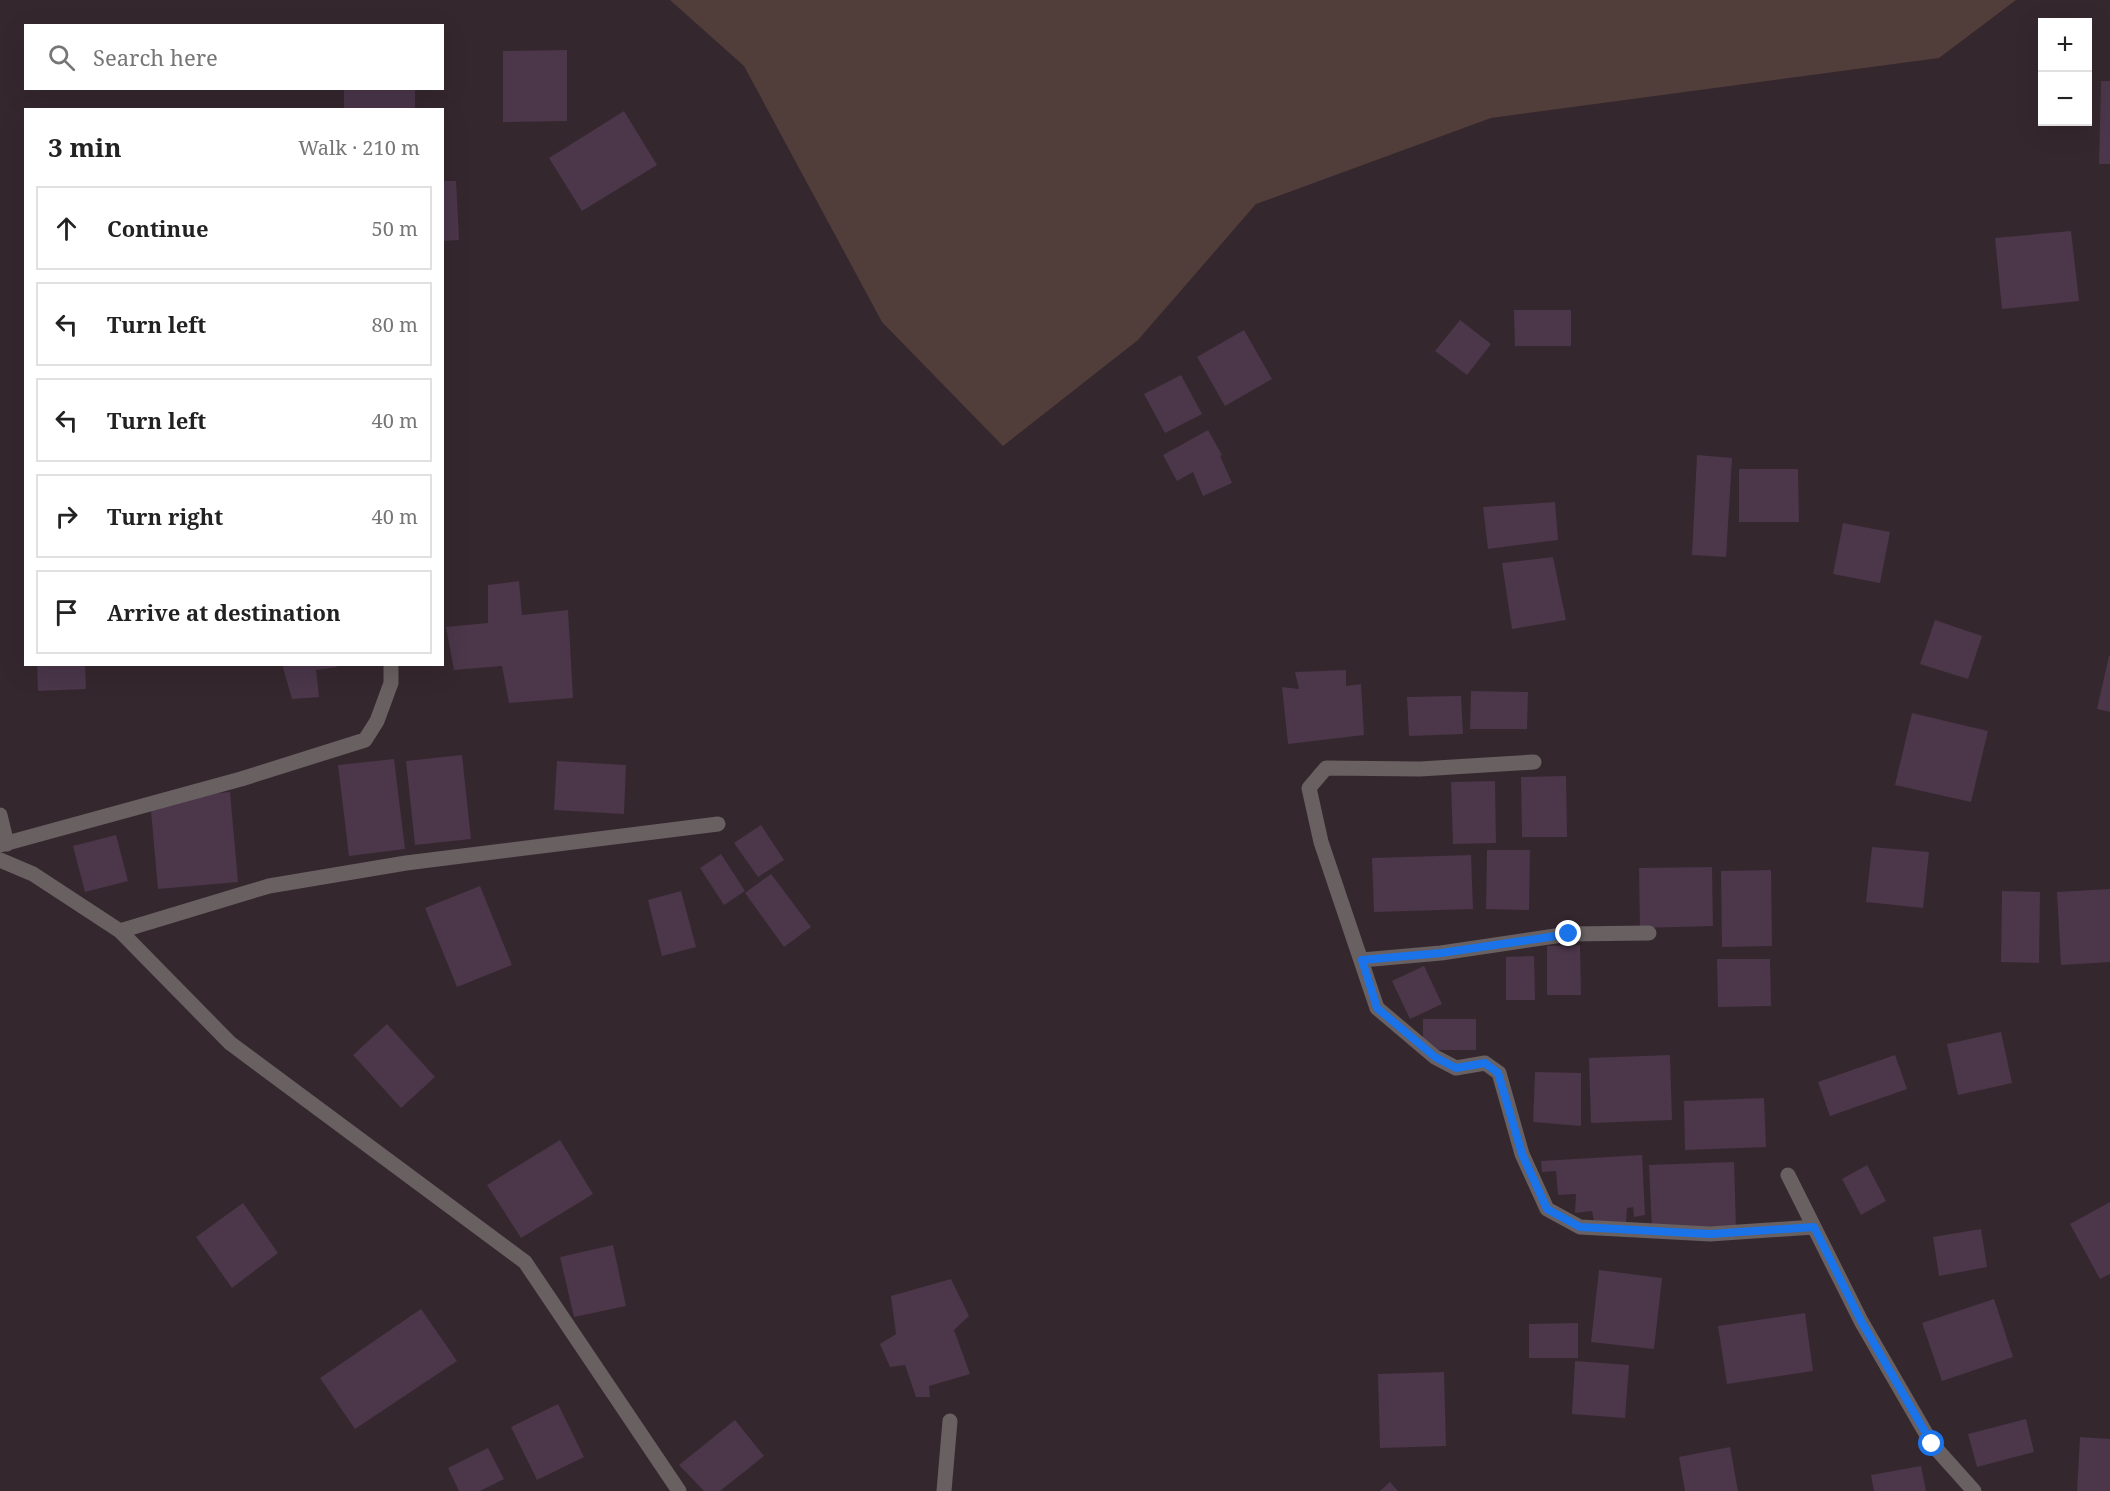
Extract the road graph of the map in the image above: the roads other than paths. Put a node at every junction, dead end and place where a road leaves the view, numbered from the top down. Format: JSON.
{"nodes":[{"id":1,"x":391,"y":666,"type":"edge"},
{"id":2,"x":1534,"y":762,"type":"dead end"},
{"id":3,"x":0,"y":815,"type":"edge"},
{"id":4,"x":718,"y":824,"type":"dead end"},
{"id":5,"x":3,"y":845,"type":"edge"},
{"id":6,"x":0,"y":860,"type":"edge"},
{"id":7,"x":120,"y":931,"type":"junction"},
{"id":8,"x":1649,"y":933,"type":"dead end"},
{"id":9,"x":1362,"y":960,"type":"junction"},
{"id":10,"x":1788,"y":1175,"type":"dead end"},
{"id":11,"x":1814,"y":1227,"type":"junction"},
{"id":12,"x":950,"y":1421,"type":"dead end"},
{"id":13,"x":679,"y":1491,"type":"edge"},
{"id":14,"x":944,"y":1491,"type":"edge"},
{"id":15,"x":1974,"y":1491,"type":"edge"}],
"edges":[{"from":1,"to":5,"type":"street"},
{"from":2,"to":9,"type":"street"},
{"from":3,"to":5,"type":"street"},
{"from":4,"to":7,"type":"street"},
{"from":6,"to":7,"type":"street"},
{"from":7,"to":13,"type":"street"},
{"from":8,"to":9,"type":"street"},
{"from":9,"to":11,"type":"street"},
{"from":10,"to":11,"type":"street"},
{"from":11,"to":15,"type":"street"},
{"from":12,"to":14,"type":"street"}]}
